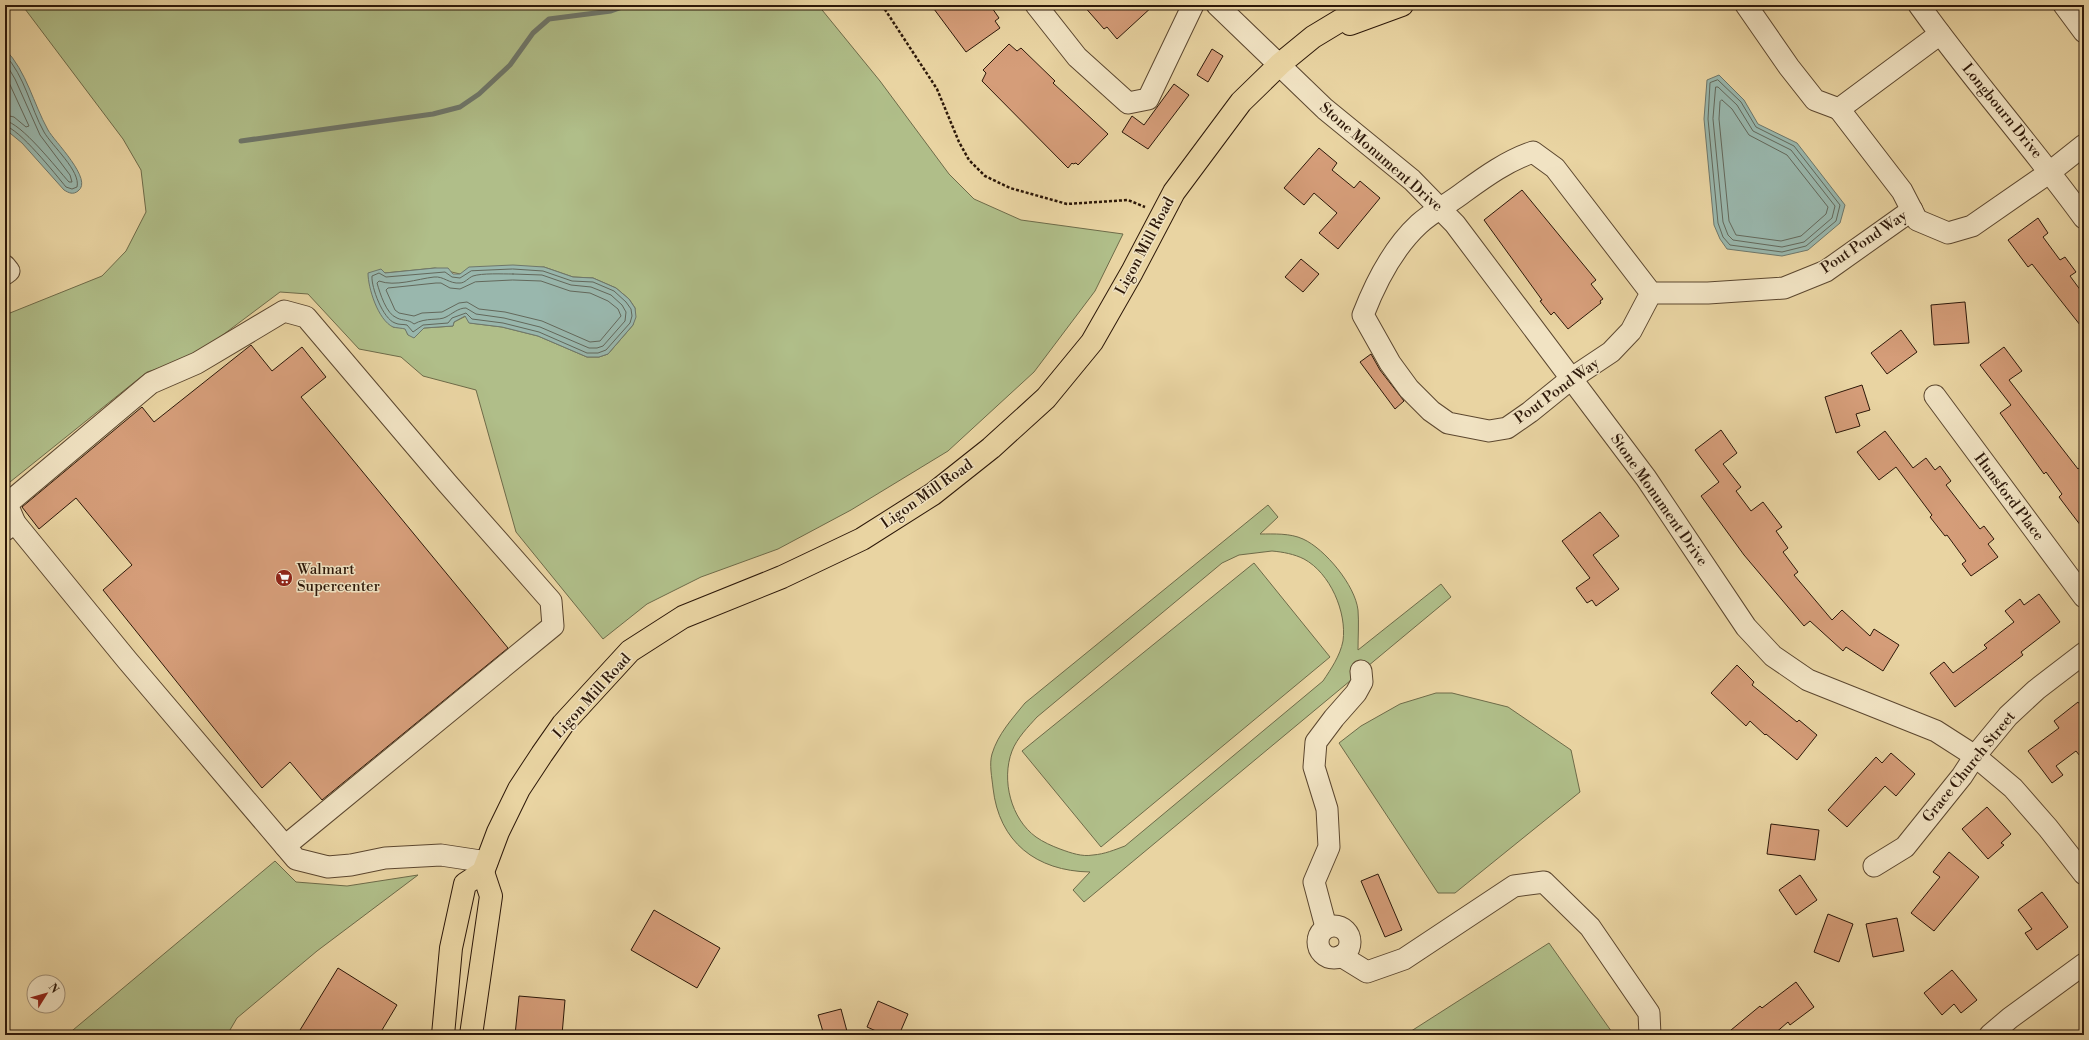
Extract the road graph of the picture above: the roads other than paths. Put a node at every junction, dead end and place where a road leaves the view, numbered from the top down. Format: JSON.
{"nodes":[{"id":1,"x":1036,"y":5,"type":"edge"},
{"id":2,"x":1193,"y":5,"type":"edge"},
{"id":3,"x":1217,"y":5,"type":"edge"},
{"id":4,"x":1366,"y":5,"type":"edge"},
{"id":5,"x":1402,"y":5,"type":"edge"},
{"id":6,"x":1746,"y":5,"type":"edge"},
{"id":7,"x":1919,"y":5,"type":"edge"},
{"id":8,"x":2064,"y":5,"type":"edge"},
{"id":9,"x":2084,"y":32,"type":"edge"},
{"id":10,"x":1940,"y":34,"type":"junction"},
{"id":11,"x":1313,"y":37,"type":"junction"},
{"id":12,"x":1280,"y":64,"type":"junction"},
{"id":13,"x":1839,"y":109,"type":"junction"},
{"id":14,"x":2084,"y":145,"type":"edge"},
{"id":15,"x":2050,"y":172,"type":"junction"},
{"id":16,"x":1441,"y":209,"type":"junction"},
{"id":17,"x":1912,"y":210,"type":"junction"},
{"id":18,"x":2084,"y":218,"type":"edge"},
{"id":19,"x":5,"y":266,"type":"edge"},
{"id":20,"x":5,"y":274,"type":"edge"},
{"id":21,"x":1651,"y":293,"type":"junction"},
{"id":22,"x":1572,"y":378,"type":"junction"},
{"id":23,"x":1935,"y":396,"type":"dead end"},
{"id":24,"x":10,"y":527,"type":"edge"},
{"id":25,"x":2084,"y":597,"type":"edge"},
{"id":26,"x":2084,"y":653,"type":"edge"},
{"id":27,"x":1361,"y":671,"type":"dead end"},
{"id":28,"x":1975,"y":756,"type":"junction"},
{"id":29,"x":285,"y":846,"type":"junction"},
{"id":30,"x":1874,"y":866,"type":"dead end"},
{"id":31,"x":485,"y":867,"type":"junction"},
{"id":32,"x":2084,"y":874,"type":"edge"},
{"id":33,"x":2084,"y":964,"type":"edge"},
{"id":34,"x":443,"y":1035,"type":"edge"},
{"id":35,"x":471,"y":1035,"type":"edge"},
{"id":36,"x":1650,"y":1035,"type":"edge"},
{"id":37,"x":1990,"y":1035,"type":"edge"}],
"edges":[{"from":1,"to":2,"type":"street"},
{"from":3,"to":12,"type":"street","name":"Stone Monument Drive"},
{"from":4,"to":11,"type":"main road","name":"Ligon Mill Road"},
{"from":5,"to":11,"type":"main road","name":"Ligon Mill Road"},
{"from":6,"to":13,"type":"street"},
{"from":7,"to":10,"type":"street","name":"Longbourn Drive"},
{"from":8,"to":9,"type":"street"},
{"from":10,"to":13,"type":"street"},
{"from":10,"to":15,"type":"street","name":"Longbourn Drive"},
{"from":11,"to":12,"type":"main road","name":"Ligon Mill Road"},
{"from":12,"to":16,"type":"street","name":"Stone Monument Drive"},
{"from":12,"to":31,"type":"main road","name":"Ligon Mill Road"},
{"from":13,"to":17,"type":"street","name":"Pout Pond Way"},
{"from":14,"to":15,"type":"street","name":"Pout Pond Way"},
{"from":15,"to":17,"type":"street","name":"Pout Pond Way"},
{"from":15,"to":18,"type":"street","name":"Longbourn Drive"},
{"from":16,"to":21,"type":"street","name":"Pout Pond Way"},
{"from":16,"to":22,"type":"street","name":"Stone Monument Drive"},
{"from":16,"to":22,"type":"street","name":"Pout Pond Way"},
{"from":17,"to":21,"type":"street","name":"Pout Pond Way"},
{"from":19,"to":20,"type":"street"},
{"from":21,"to":22,"type":"street","name":"Pout Pond Way"},
{"from":22,"to":28,"type":"street","name":"Stone Monument Drive"},
{"from":23,"to":25,"type":"street","name":"Hunsford Place"},
{"from":24,"to":29,"type":"street"},
{"from":24,"to":29,"type":"street"},
{"from":26,"to":28,"type":"street","name":"Grace Church Street"},
{"from":27,"to":36,"type":"street"},
{"from":28,"to":30,"type":"street","name":"Grace Church Street"},
{"from":28,"to":32,"type":"street","name":"Stone Monument Drive"},
{"from":29,"to":31,"type":"street"},
{"from":31,"to":34,"type":"main road"},
{"from":31,"to":35,"type":"main road"},
{"from":33,"to":37,"type":"street"}]}
